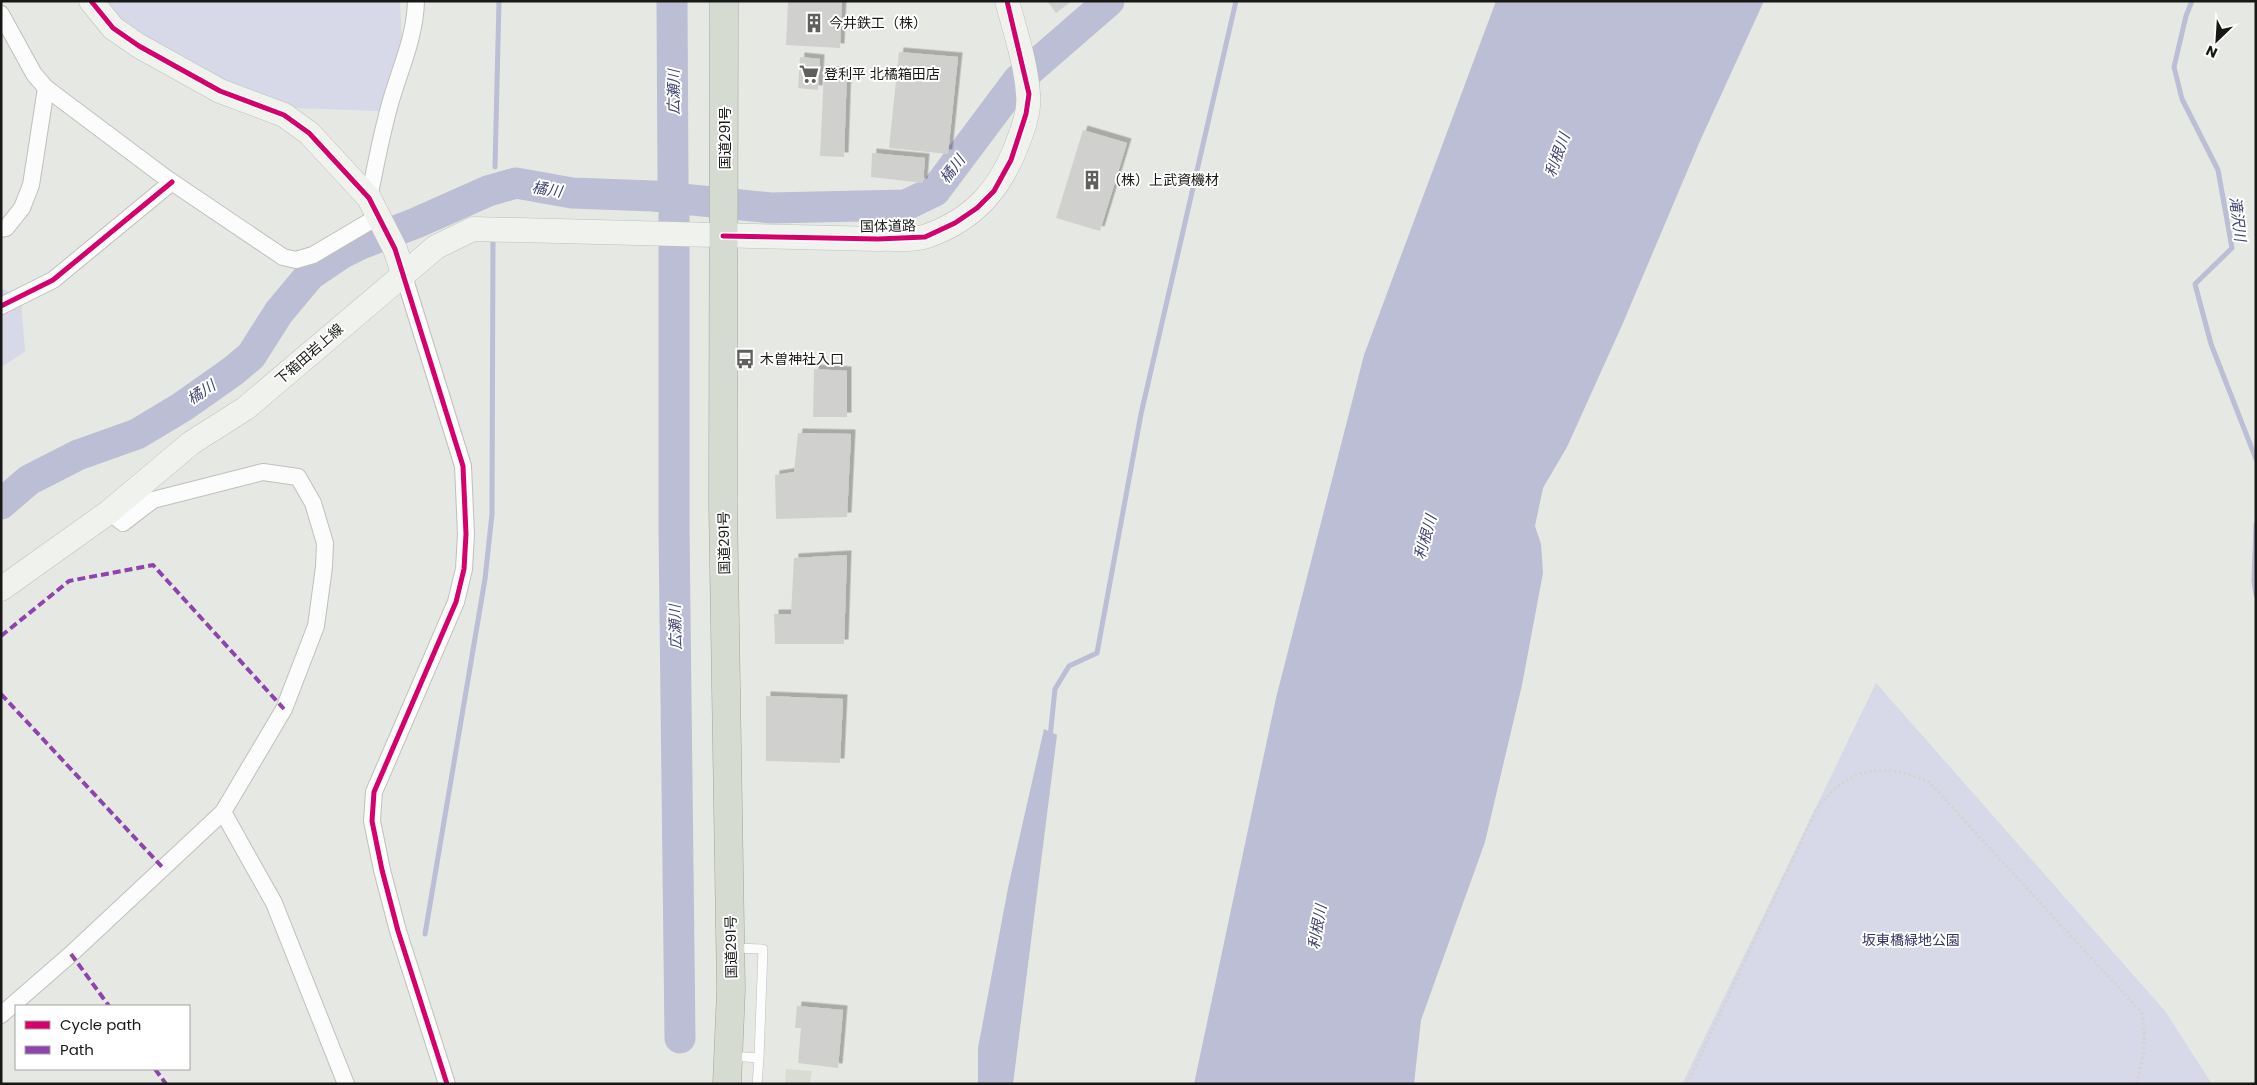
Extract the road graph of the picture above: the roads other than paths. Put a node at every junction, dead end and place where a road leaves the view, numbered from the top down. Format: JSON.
{"nodes":[{"id":1,"x":91,"y":1,"type":"edge"},
{"id":2,"x":416,"y":1,"type":"edge"},
{"id":3,"x":724,"y":1,"type":"edge"},
{"id":4,"x":1007,"y":1,"type":"edge"},
{"id":5,"x":1,"y":14,"type":"edge"},
{"id":6,"x":46,"y":88,"type":"junction"},
{"id":7,"x":172,"y":182,"type":"junction"},
{"id":8,"x":377,"y":212,"type":"junction"},
{"id":9,"x":724,"y":225,"type":"junction"},
{"id":10,"x":1,"y":229,"type":"edge"},
{"id":11,"x":402,"y":273,"type":"junction"},
{"id":12,"x":1,"y":306,"type":"edge"},
{"id":13,"x":109,"y":512,"type":"junction"},
{"id":14,"x":1,"y":589,"type":"edge"},
{"id":15,"x":223,"y":812,"type":"junction"},
{"id":16,"x":731,"y":948,"type":"junction"},
{"id":17,"x":1,"y":1015,"type":"edge"},
{"id":18,"x":729,"y":1056,"type":"junction"},
{"id":19,"x":759,"y":1058,"type":"junction"},
{"id":20,"x":346,"y":1084,"type":"edge"},
{"id":21,"x":447,"y":1084,"type":"edge"},
{"id":22,"x":727,"y":1084,"type":"edge"},
{"id":23,"x":757,"y":1084,"type":"edge"}],
"edges":[{"from":1,"to":8,"type":"street"},
{"from":2,"to":8,"type":"street"},
{"from":3,"to":9,"type":"highway","name":"国道291号"},
{"from":4,"to":9,"type":"street","name":"国体道路"},
{"from":5,"to":6,"type":"street"},
{"from":6,"to":7,"type":"street"},
{"from":6,"to":10,"type":"street"},
{"from":7,"to":8,"type":"street"},
{"from":7,"to":12,"type":"street"},
{"from":8,"to":11,"type":"street"},
{"from":9,"to":11,"type":"street","name":"下箱田岩上線"},
{"from":9,"to":16,"type":"highway","name":"国道291号"},
{"from":11,"to":13,"type":"street","name":"下箱田岩上線"},
{"from":11,"to":21,"type":"street"},
{"from":13,"to":14,"type":"street","name":"下箱田岩上線"},
{"from":13,"to":15,"type":"street"},
{"from":15,"to":17,"type":"street"},
{"from":15,"to":20,"type":"street"},
{"from":16,"to":18,"type":"highway","name":"国道291号"},
{"from":16,"to":19,"type":"lane"},
{"from":18,"to":19,"type":"lane"},
{"from":18,"to":22,"type":"highway","name":"国道291号"},
{"from":19,"to":23,"type":"lane"}]}
